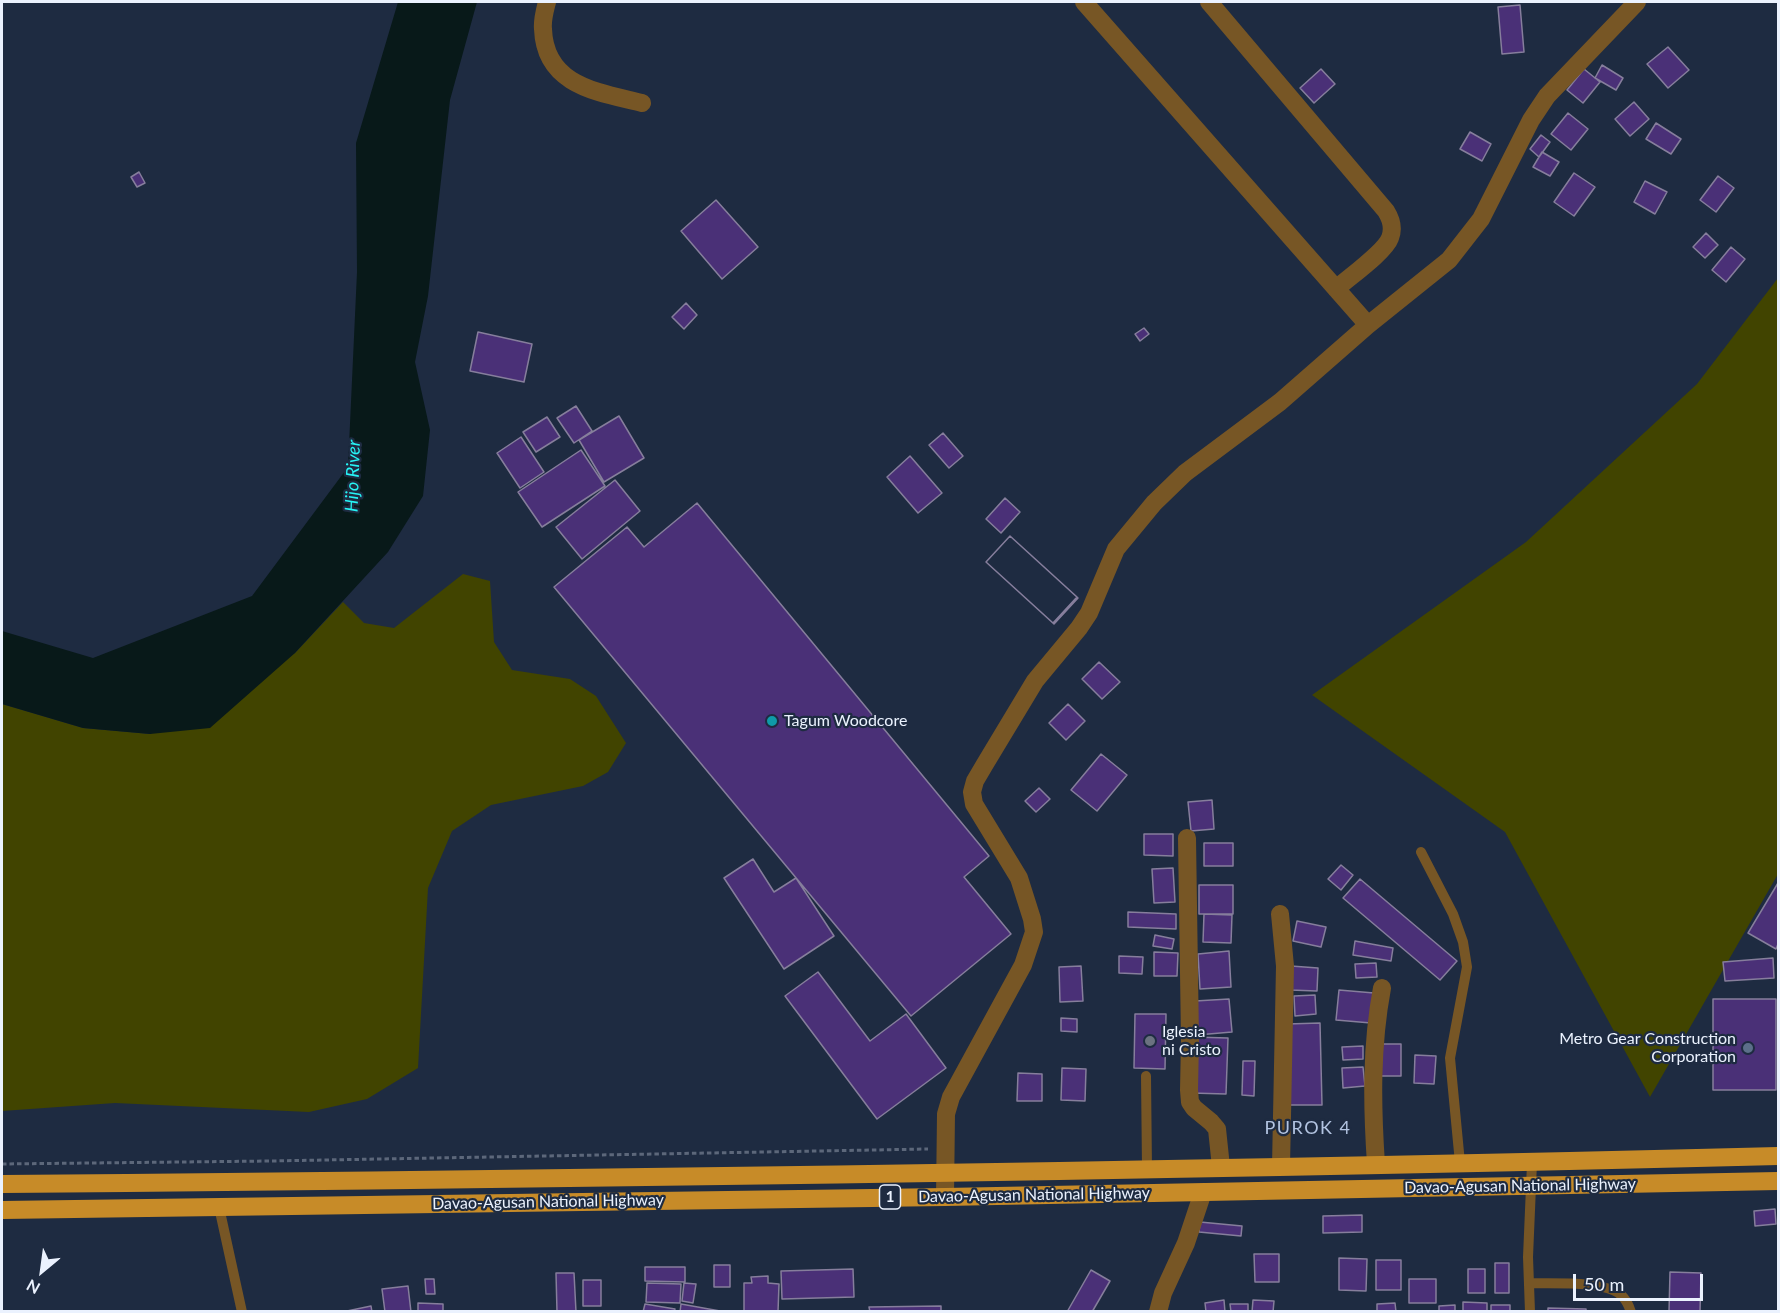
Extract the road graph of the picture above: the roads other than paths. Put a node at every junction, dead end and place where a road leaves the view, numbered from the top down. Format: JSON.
{"nodes":[{"id":1,"x":547,"y":2,"type":"edge"},
{"id":2,"x":1084,"y":2,"type":"edge"},
{"id":3,"x":1209,"y":2,"type":"edge"},
{"id":4,"x":1637,"y":2,"type":"edge"},
{"id":5,"x":642,"y":103,"type":"dead end"},
{"id":6,"x":1336,"y":289,"type":"junction"},
{"id":7,"x":1368,"y":325,"type":"junction"},
{"id":8,"x":1187,"y":838,"type":"dead end"},
{"id":9,"x":1421,"y":852,"type":"dead end"},
{"id":10,"x":1280,"y":914,"type":"dead end"},
{"id":11,"x":1382,"y":987,"type":"dead end"},
{"id":12,"x":1146,"y":1076,"type":"dead end"},
{"id":13,"x":1779,"y":1156,"type":"edge"},
{"id":14,"x":1460,"y":1163,"type":"junction"},
{"id":15,"x":1532,"y":1163,"type":"junction"},
{"id":16,"x":1376,"y":1164,"type":"junction"},
{"id":17,"x":1281,"y":1166,"type":"junction"},
{"id":18,"x":1221,"y":1167,"type":"junction"},
{"id":19,"x":1147,"y":1168,"type":"junction"},
{"id":20,"x":944,"y":1172,"type":"junction"},
{"id":21,"x":1779,"y":1181,"type":"edge"},
{"id":22,"x":2,"y":1184,"type":"edge"},
{"id":23,"x":1532,"y":1185,"type":"junction"},
{"id":24,"x":1203,"y":1192,"type":"junction"},
{"id":25,"x":945,"y":1197,"type":"junction"},
{"id":26,"x":219,"y":1207,"type":"junction"},
{"id":27,"x":2,"y":1210,"type":"edge"},
{"id":28,"x":1529,"y":1283,"type":"junction"},
{"id":29,"x":242,"y":1311,"type":"edge"},
{"id":30,"x":1158,"y":1311,"type":"edge"},
{"id":31,"x":1530,"y":1311,"type":"edge"},
{"id":32,"x":1631,"y":1311,"type":"edge"}],
"edges":[{"from":1,"to":5,"type":"street"},
{"from":2,"to":6,"type":"street"},
{"from":3,"to":6,"type":"street"},
{"from":4,"to":7,"type":"street"},
{"from":6,"to":7,"type":"street"},
{"from":7,"to":20,"type":"street"},
{"from":8,"to":18,"type":"street"},
{"from":9,"to":14,"type":"lane"},
{"from":10,"to":17,"type":"street"},
{"from":11,"to":16,"type":"street"},
{"from":12,"to":19,"type":"lane"},
{"from":13,"to":15,"type":"highway","name":"Davao-Agusan National Highway","number":"1"},
{"from":14,"to":15,"type":"highway","name":"Davao-Agusan National Highway","number":"1"},
{"from":14,"to":16,"type":"highway","name":"Davao-Agusan National Highway","number":"1"},
{"from":15,"to":23,"type":"lane"},
{"from":16,"to":17,"type":"highway","name":"Davao-Agusan National Highway","number":"1"},
{"from":17,"to":18,"type":"highway","name":"Davao-Agusan National Highway","number":"1"},
{"from":18,"to":19,"type":"highway","name":"Davao-Agusan National Highway","number":"1"},
{"from":19,"to":20,"type":"highway","name":"Davao-Agusan National Highway","number":"1"},
{"from":20,"to":22,"type":"highway","name":"Davao-Agusan National Highway","number":"1"},
{"from":20,"to":25,"type":"street"},
{"from":21,"to":23,"type":"highway","name":"Davao-Agusan National Highway","number":"1"},
{"from":23,"to":24,"type":"highway","name":"Davao-Agusan National Highway","number":"1"},
{"from":23,"to":28,"type":"lane"},
{"from":24,"to":25,"type":"highway","name":"Davao-Agusan National Highway","number":"1"},
{"from":24,"to":30,"type":"street"},
{"from":25,"to":26,"type":"highway","name":"Davao-Agusan National Highway","number":"1"},
{"from":26,"to":27,"type":"highway","name":"Davao-Agusan National Highway","number":"1"},
{"from":26,"to":29,"type":"lane"},
{"from":28,"to":31,"type":"lane"},
{"from":28,"to":32,"type":"lane"}]}
